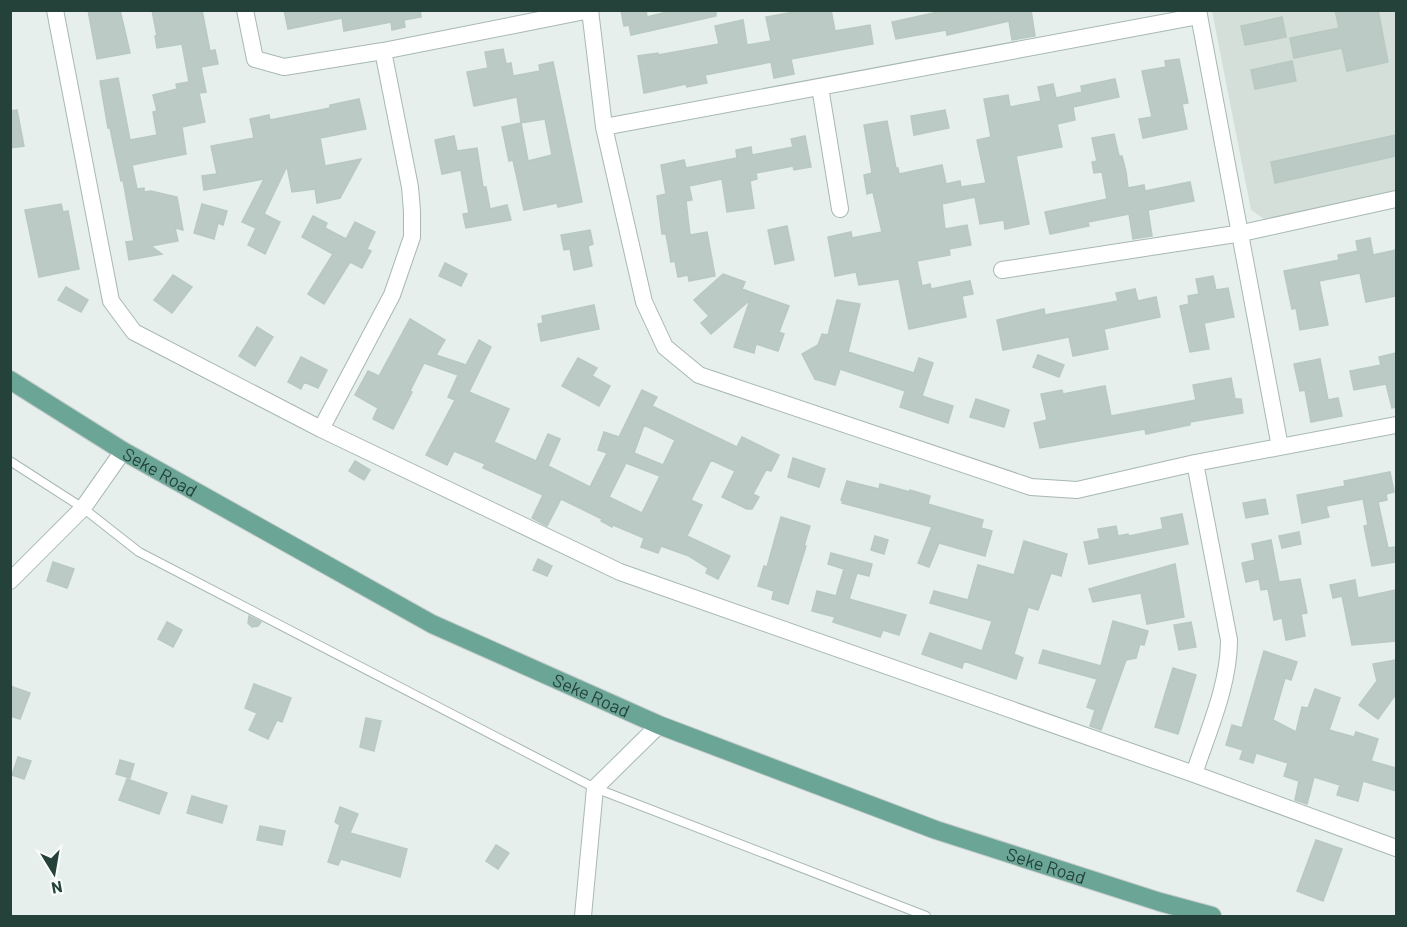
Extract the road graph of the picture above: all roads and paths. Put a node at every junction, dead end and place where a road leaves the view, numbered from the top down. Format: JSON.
{"nodes":[{"id":1,"x":55,"y":10,"type":"edge"},
{"id":2,"x":245,"y":10,"type":"edge"},
{"id":3,"x":590,"y":10,"type":"edge"},
{"id":4,"x":1199,"y":13,"type":"edge"},
{"id":5,"x":383,"y":51,"type":"junction"},
{"id":6,"x":820,"y":87,"type":"junction"},
{"id":7,"x":604,"y":127,"type":"junction"},
{"id":8,"x":1396,"y":199,"type":"edge"},
{"id":9,"x":840,"y":209,"type":"dead end"},
{"id":10,"x":1242,"y":233,"type":"junction"},
{"id":11,"x":1002,"y":270,"type":"dead end"},
{"id":12,"x":10,"y":380,"type":"edge"},
{"id":13,"x":1396,"y":425,"type":"edge"},
{"id":14,"x":321,"y":429,"type":"junction"},
{"id":15,"x":1280,"y":447,"type":"junction"},
{"id":16,"x":123,"y":451,"type":"junction"},
{"id":17,"x":10,"y":461,"type":"edge"},
{"id":18,"x":1195,"y":463,"type":"junction"},
{"id":19,"x":83,"y":508,"type":"junction"},
{"id":20,"x":10,"y":581,"type":"edge"},
{"id":21,"x":659,"y":725,"type":"junction"},
{"id":22,"x":1194,"y":774,"type":"junction"},
{"id":23,"x":595,"y":788,"type":"junction"},
{"id":24,"x":1396,"y":848,"type":"edge"},
{"id":25,"x":583,"y":916,"type":"edge"},
{"id":26,"x":926,"y":916,"type":"edge"},
{"id":27,"x":1212,"y":916,"type":"edge"}],
"edges":[{"from":1,"to":14,"type":"street"},
{"from":2,"to":5,"type":"street"},
{"from":3,"to":5,"type":"street"},
{"from":3,"to":7,"type":"street"},
{"from":4,"to":6,"type":"street"},
{"from":4,"to":10,"type":"street"},
{"from":5,"to":14,"type":"street"},
{"from":6,"to":7,"type":"street"},
{"from":6,"to":9,"type":"street"},
{"from":7,"to":18,"type":"street"},
{"from":8,"to":10,"type":"street"},
{"from":10,"to":11,"type":"street"},
{"from":10,"to":15,"type":"street"},
{"from":12,"to":16,"type":"main road","name":"Seke Road"},
{"from":13,"to":15,"type":"street"},
{"from":14,"to":22,"type":"street"},
{"from":15,"to":18,"type":"street"},
{"from":16,"to":19,"type":"street"},
{"from":16,"to":21,"type":"main road","name":"Seke Road"},
{"from":17,"to":19,"type":"lane"},
{"from":18,"to":22,"type":"street"},
{"from":19,"to":20,"type":"street"},
{"from":19,"to":23,"type":"lane"},
{"from":21,"to":23,"type":"street"},
{"from":21,"to":27,"type":"main road","name":"Seke Road"},
{"from":22,"to":24,"type":"street"},
{"from":23,"to":25,"type":"street"},
{"from":23,"to":26,"type":"lane"}]}
